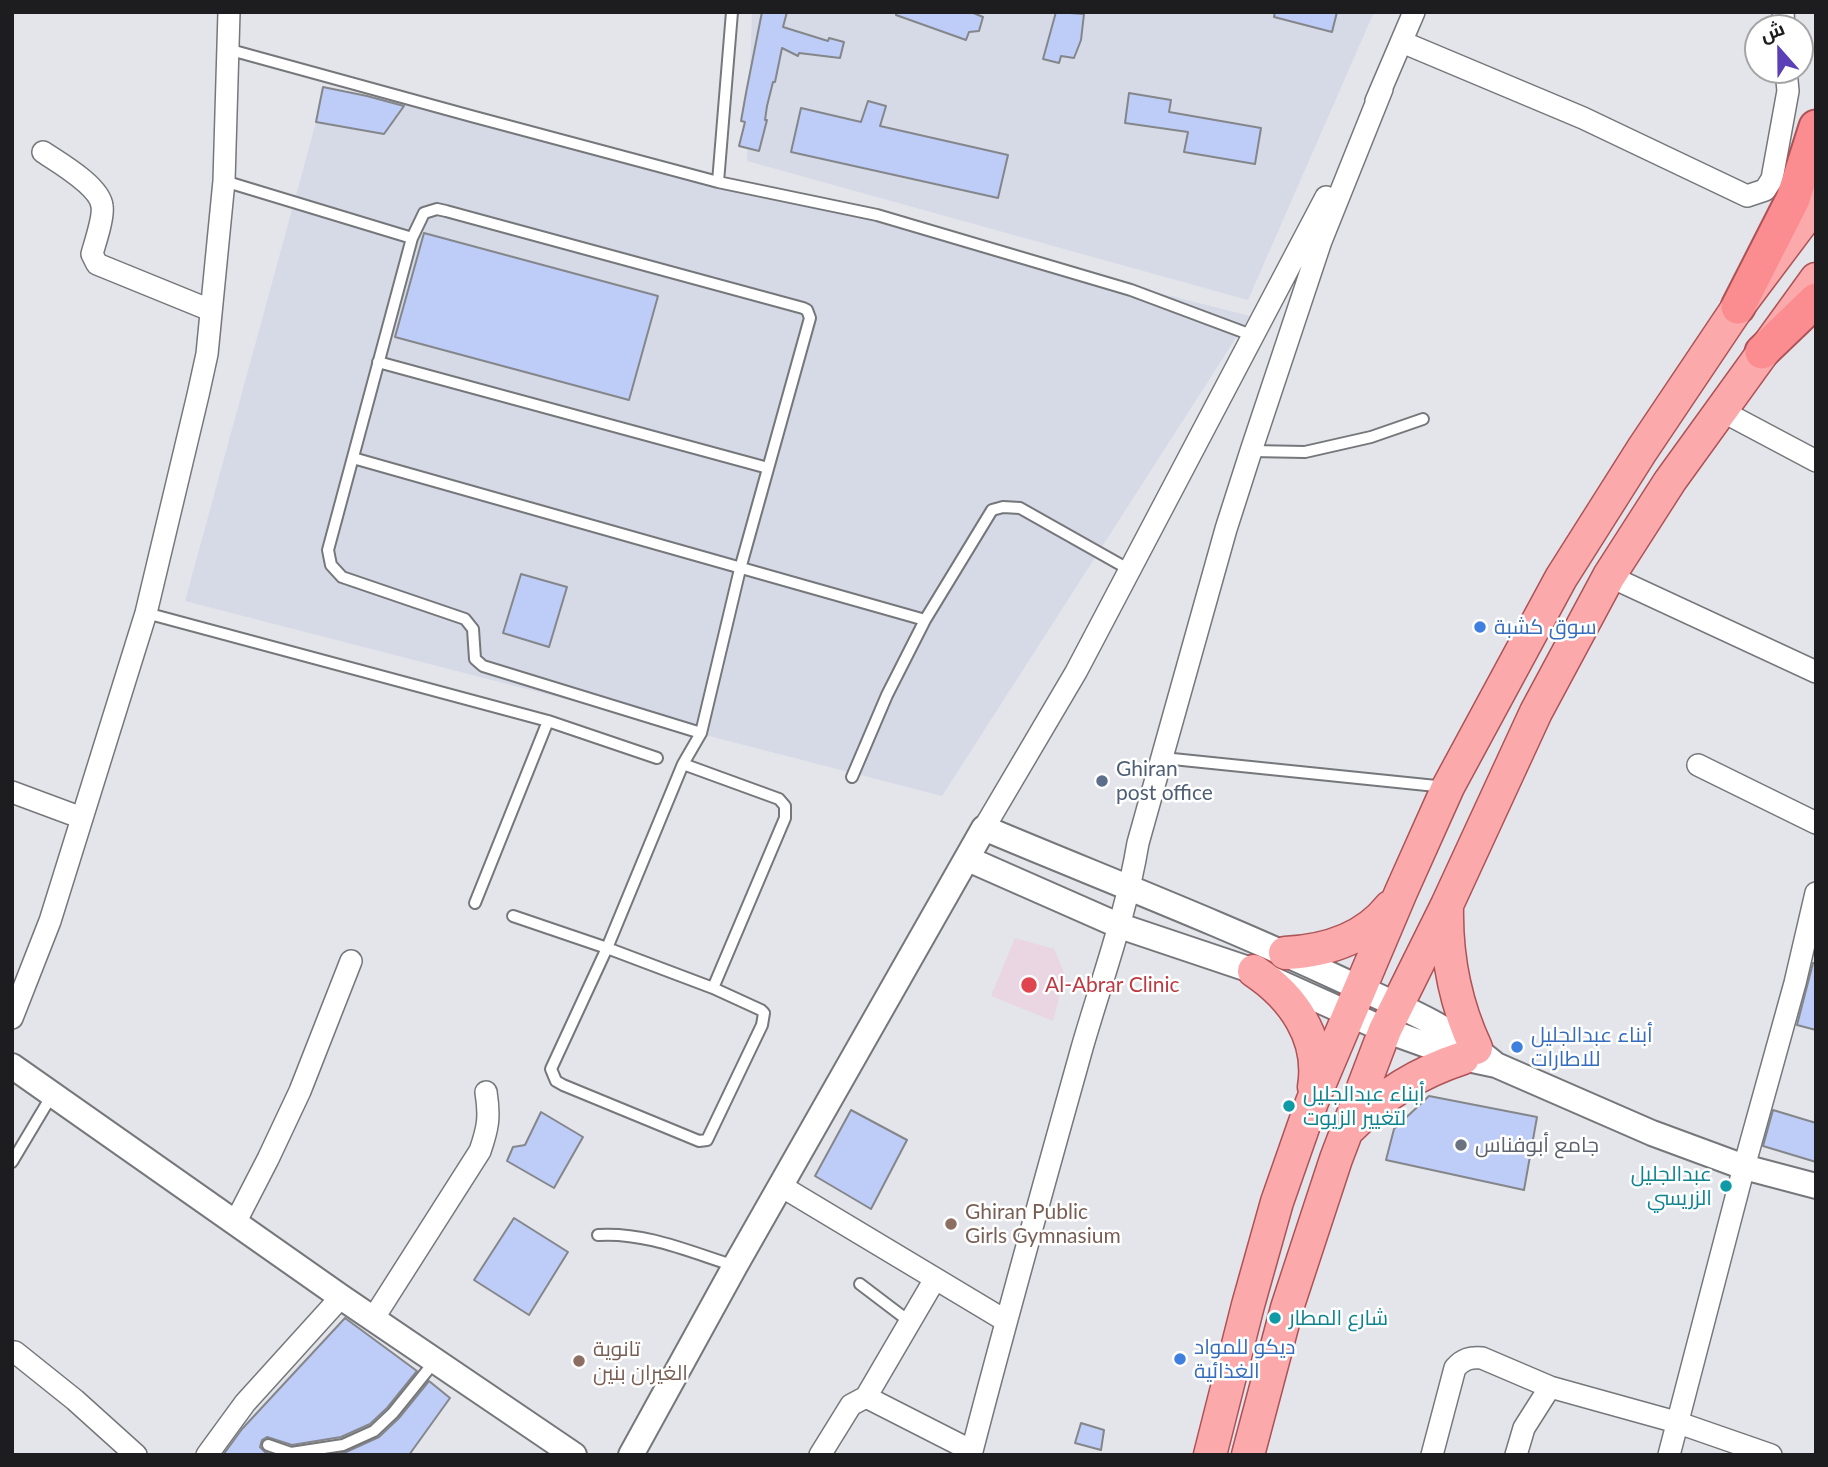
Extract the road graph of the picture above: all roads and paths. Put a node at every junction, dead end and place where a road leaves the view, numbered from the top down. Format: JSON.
{"nodes":[{"id":1,"x":229,"y":12,"type":"edge"},
{"id":2,"x":732,"y":12,"type":"edge"},
{"id":3,"x":1414,"y":12,"type":"edge"},
{"id":4,"x":1402,"y":42,"type":"junction"},
{"id":5,"x":227,"y":48,"type":"junction"},
{"id":6,"x":1787,"y":84,"type":"edge"},
{"id":7,"x":1382,"y":89,"type":"junction"},
{"id":8,"x":1816,"y":127,"type":"edge"},
{"id":9,"x":43,"y":152,"type":"dead end"},
{"id":10,"x":224,"y":181,"type":"junction"},
{"id":11,"x":718,"y":182,"type":"junction"},
{"id":12,"x":1816,"y":203,"type":"edge"},
{"id":13,"x":412,"y":238,"type":"junction"},
{"id":14,"x":1816,"y":279,"type":"edge"},
{"id":15,"x":1816,"y":300,"type":"edge"},
{"id":16,"x":1738,"y":307,"type":"junction"},
{"id":17,"x":210,"y":310,"type":"junction"},
{"id":18,"x":1254,"y":336,"type":"junction"},
{"id":19,"x":1762,"y":352,"type":"junction"},
{"id":20,"x":379,"y":362,"type":"junction"},
{"id":21,"x":1720,"y":410,"type":"junction"},
{"id":22,"x":1423,"y":419,"type":"dead end"},
{"id":23,"x":1251,"y":451,"type":"junction"},
{"id":24,"x":353,"y":458,"type":"junction"},
{"id":25,"x":1816,"y":461,"type":"edge"},
{"id":26,"x":768,"y":468,"type":"junction"},
{"id":27,"x":740,"y":569,"type":"junction"},
{"id":28,"x":1130,"y":570,"type":"junction"},
{"id":29,"x":1609,"y":576,"type":"junction"},
{"id":30,"x":146,"y":613,"type":"junction"},
{"id":31,"x":925,"y":620,"type":"junction"},
{"id":32,"x":1816,"y":672,"type":"edge"},
{"id":33,"x":548,"y":721,"type":"junction"},
{"id":34,"x":701,"y":733,"type":"junction"},
{"id":35,"x":657,"y":758,"type":"dead end"},
{"id":36,"x":1163,"y":758,"type":"junction"},
{"id":37,"x":683,"y":764,"type":"junction"},
{"id":38,"x":1698,"y":765,"type":"dead end"},
{"id":39,"x":852,"y":777,"type":"dead end"},
{"id":40,"x":1448,"y":787,"type":"junction"},
{"id":41,"x":12,"y":792,"type":"edge"},
{"id":42,"x":82,"y":818,"type":"junction"},
{"id":43,"x":1816,"y":822,"type":"edge"},
{"id":44,"x":984,"y":828,"type":"junction"},
{"id":45,"x":968,"y":859,"type":"junction"},
{"id":46,"x":1130,"y":889,"type":"junction"},
{"id":47,"x":1401,"y":892,"type":"junction"},
{"id":48,"x":1816,"y":893,"type":"edge"},
{"id":49,"x":475,"y":903,"type":"dead end"},
{"id":50,"x":1447,"y":905,"type":"junction"},
{"id":51,"x":513,"y":916,"type":"dead end"},
{"id":52,"x":1120,"y":926,"type":"junction"},
{"id":53,"x":607,"y":948,"type":"junction"},
{"id":54,"x":1810,"y":949,"type":"edge"},
{"id":55,"x":1285,"y":953,"type":"junction"},
{"id":56,"x":351,"y":961,"type":"dead end"},
{"id":57,"x":1254,"y":971,"type":"junction"},
{"id":58,"x":713,"y":988,"type":"junction"},
{"id":59,"x":1355,"y":1001,"type":"junction"},
{"id":60,"x":1391,"y":1017,"type":"junction"},
{"id":61,"x":12,"y":1018,"type":"edge"},
{"id":62,"x":1478,"y":1057,"type":"junction"},
{"id":63,"x":12,"y":1066,"type":"edge"},
{"id":64,"x":486,"y":1092,"type":"dead end"},
{"id":65,"x":53,"y":1094,"type":"junction"},
{"id":66,"x":1312,"y":1102,"type":"junction"},
{"id":67,"x":1348,"y":1130,"type":"junction"},
{"id":68,"x":12,"y":1162,"type":"edge"},
{"id":69,"x":1744,"y":1167,"type":"junction"},
{"id":70,"x":781,"y":1186,"type":"junction"},
{"id":71,"x":1816,"y":1186,"type":"edge"},
{"id":72,"x":235,"y":1223,"type":"junction"},
{"id":73,"x":598,"y":1236,"type":"dead end"},
{"id":74,"x":735,"y":1266,"type":"junction"},
{"id":75,"x":935,"y":1279,"type":"junction"},
{"id":76,"x":860,"y":1284,"type":"dead end"},
{"id":77,"x":341,"y":1297,"type":"junction"},
{"id":78,"x":373,"y":1319,"type":"junction"},
{"id":79,"x":1006,"y":1321,"type":"junction"},
{"id":80,"x":910,"y":1322,"type":"junction"},
{"id":81,"x":15,"y":1352,"type":"dead end"},
{"id":82,"x":436,"y":1361,"type":"junction"},
{"id":83,"x":1550,"y":1387,"type":"junction"},
{"id":84,"x":866,"y":1397,"type":"junction"},
{"id":85,"x":1676,"y":1422,"type":"junction"},
{"id":86,"x":268,"y":1445,"type":"dead end"},
{"id":87,"x":971,"y":1453,"type":"edge"},
{"id":88,"x":135,"y":1455,"type":"edge"},
{"id":89,"x":207,"y":1455,"type":"edge"},
{"id":90,"x":574,"y":1455,"type":"edge"},
{"id":91,"x":631,"y":1455,"type":"edge"},
{"id":92,"x":820,"y":1455,"type":"edge"},
{"id":93,"x":1210,"y":1455,"type":"edge"},
{"id":94,"x":1248,"y":1455,"type":"edge"},
{"id":95,"x":1432,"y":1455,"type":"edge"},
{"id":96,"x":1516,"y":1455,"type":"edge"},
{"id":97,"x":1669,"y":1455,"type":"edge"},
{"id":98,"x":1771,"y":1455,"type":"edge"}],
"edges":[{"from":1,"to":5,"type":"street"},
{"from":2,"to":11,"type":"lane"},
{"from":3,"to":4,"type":"street"},
{"from":4,"to":6,"type":"street"},
{"from":4,"to":7,"type":"street"},
{"from":5,"to":10,"type":"street"},
{"from":5,"to":11,"type":"lane"},
{"from":7,"to":18,"type":"street"},
{"from":7,"to":23,"type":"street"},
{"from":8,"to":16,"type":"highway"},
{"from":9,"to":17,"type":"street"},
{"from":10,"to":13,"type":"lane"},
{"from":10,"to":17,"type":"street"},
{"from":11,"to":18,"type":"lane"},
{"from":12,"to":16,"type":"main road"},
{"from":13,"to":20,"type":"lane"},
{"from":13,"to":26,"type":"lane"},
{"from":14,"to":19,"type":"main road"},
{"from":15,"to":19,"type":"highway"},
{"from":16,"to":40,"type":"main road"},
{"from":17,"to":30,"type":"street"},
{"from":18,"to":28,"type":"street"},
{"from":19,"to":21,"type":"main road"},
{"from":20,"to":24,"type":"lane"},
{"from":20,"to":26,"type":"lane"},
{"from":21,"to":25,"type":"street"},
{"from":21,"to":29,"type":"main road"},
{"from":22,"to":23,"type":"lane"},
{"from":23,"to":36,"type":"street"},
{"from":24,"to":27,"type":"lane"},
{"from":24,"to":34,"type":"lane"},
{"from":26,"to":27,"type":"lane"},
{"from":27,"to":31,"type":"lane"},
{"from":27,"to":34,"type":"lane"},
{"from":28,"to":31,"type":"lane"},
{"from":28,"to":44,"type":"street"},
{"from":29,"to":32,"type":"street"},
{"from":29,"to":50,"type":"main road"},
{"from":30,"to":33,"type":"lane"},
{"from":30,"to":42,"type":"street"},
{"from":31,"to":39,"type":"lane"},
{"from":33,"to":35,"type":"lane"},
{"from":33,"to":49,"type":"lane"},
{"from":34,"to":37,"type":"lane"},
{"from":36,"to":40,"type":"lane"},
{"from":36,"to":46,"type":"street"},
{"from":37,"to":53,"type":"lane"},
{"from":37,"to":58,"type":"lane"},
{"from":38,"to":43,"type":"street"},
{"from":40,"to":47,"type":"main road"},
{"from":41,"to":42,"type":"street"},
{"from":42,"to":61,"type":"street"},
{"from":44,"to":45,"type":"street"},
{"from":44,"to":46,"type":"street"},
{"from":45,"to":52,"type":"street"},
{"from":45,"to":70,"type":"street"},
{"from":46,"to":52,"type":"street"},
{"from":46,"to":55,"type":"street"},
{"from":47,"to":55,"type":"main road"},
{"from":47,"to":59,"type":"main road"},
{"from":48,"to":54,"type":"street"},
{"from":50,"to":60,"type":"main road"},
{"from":50,"to":62,"type":"main road"},
{"from":51,"to":53,"type":"lane"},
{"from":52,"to":57,"type":"street"},
{"from":52,"to":79,"type":"street"},
{"from":53,"to":58,"type":"lane"},
{"from":53,"to":58,"type":"lane"},
{"from":54,"to":69,"type":"street"},
{"from":55,"to":59,"type":"street"},
{"from":56,"to":72,"type":"street"},
{"from":57,"to":59,"type":"street"},
{"from":57,"to":66,"type":"main road"},
{"from":59,"to":60,"type":"street"},
{"from":59,"to":66,"type":"main road"},
{"from":60,"to":62,"type":"street"},
{"from":60,"to":67,"type":"main road"},
{"from":62,"to":67,"type":"main road"},
{"from":62,"to":69,"type":"street"},
{"from":63,"to":65,"type":"street"},
{"from":64,"to":78,"type":"street"},
{"from":65,"to":68,"type":"lane"},
{"from":65,"to":72,"type":"street"},
{"from":66,"to":93,"type":"main road"},
{"from":67,"to":94,"type":"main road"},
{"from":69,"to":71,"type":"street"},
{"from":69,"to":85,"type":"street"},
{"from":70,"to":74,"type":"street"},
{"from":70,"to":75,"type":"street"},
{"from":72,"to":77,"type":"street"},
{"from":73,"to":74,"type":"lane"},
{"from":74,"to":91,"type":"street"},
{"from":75,"to":79,"type":"street"},
{"from":75,"to":80,"type":"street"},
{"from":76,"to":80,"type":"lane"},
{"from":77,"to":78,"type":"street"},
{"from":77,"to":89,"type":"street"},
{"from":78,"to":82,"type":"street"},
{"from":79,"to":87,"type":"street"},
{"from":80,"to":84,"type":"street"},
{"from":81,"to":88,"type":"street"},
{"from":82,"to":86,"type":"lane"},
{"from":82,"to":90,"type":"street"},
{"from":83,"to":85,"type":"street"},
{"from":83,"to":95,"type":"street"},
{"from":83,"to":96,"type":"street"},
{"from":84,"to":87,"type":"street"},
{"from":84,"to":92,"type":"street"},
{"from":85,"to":97,"type":"street"},
{"from":85,"to":98,"type":"street"}]}
